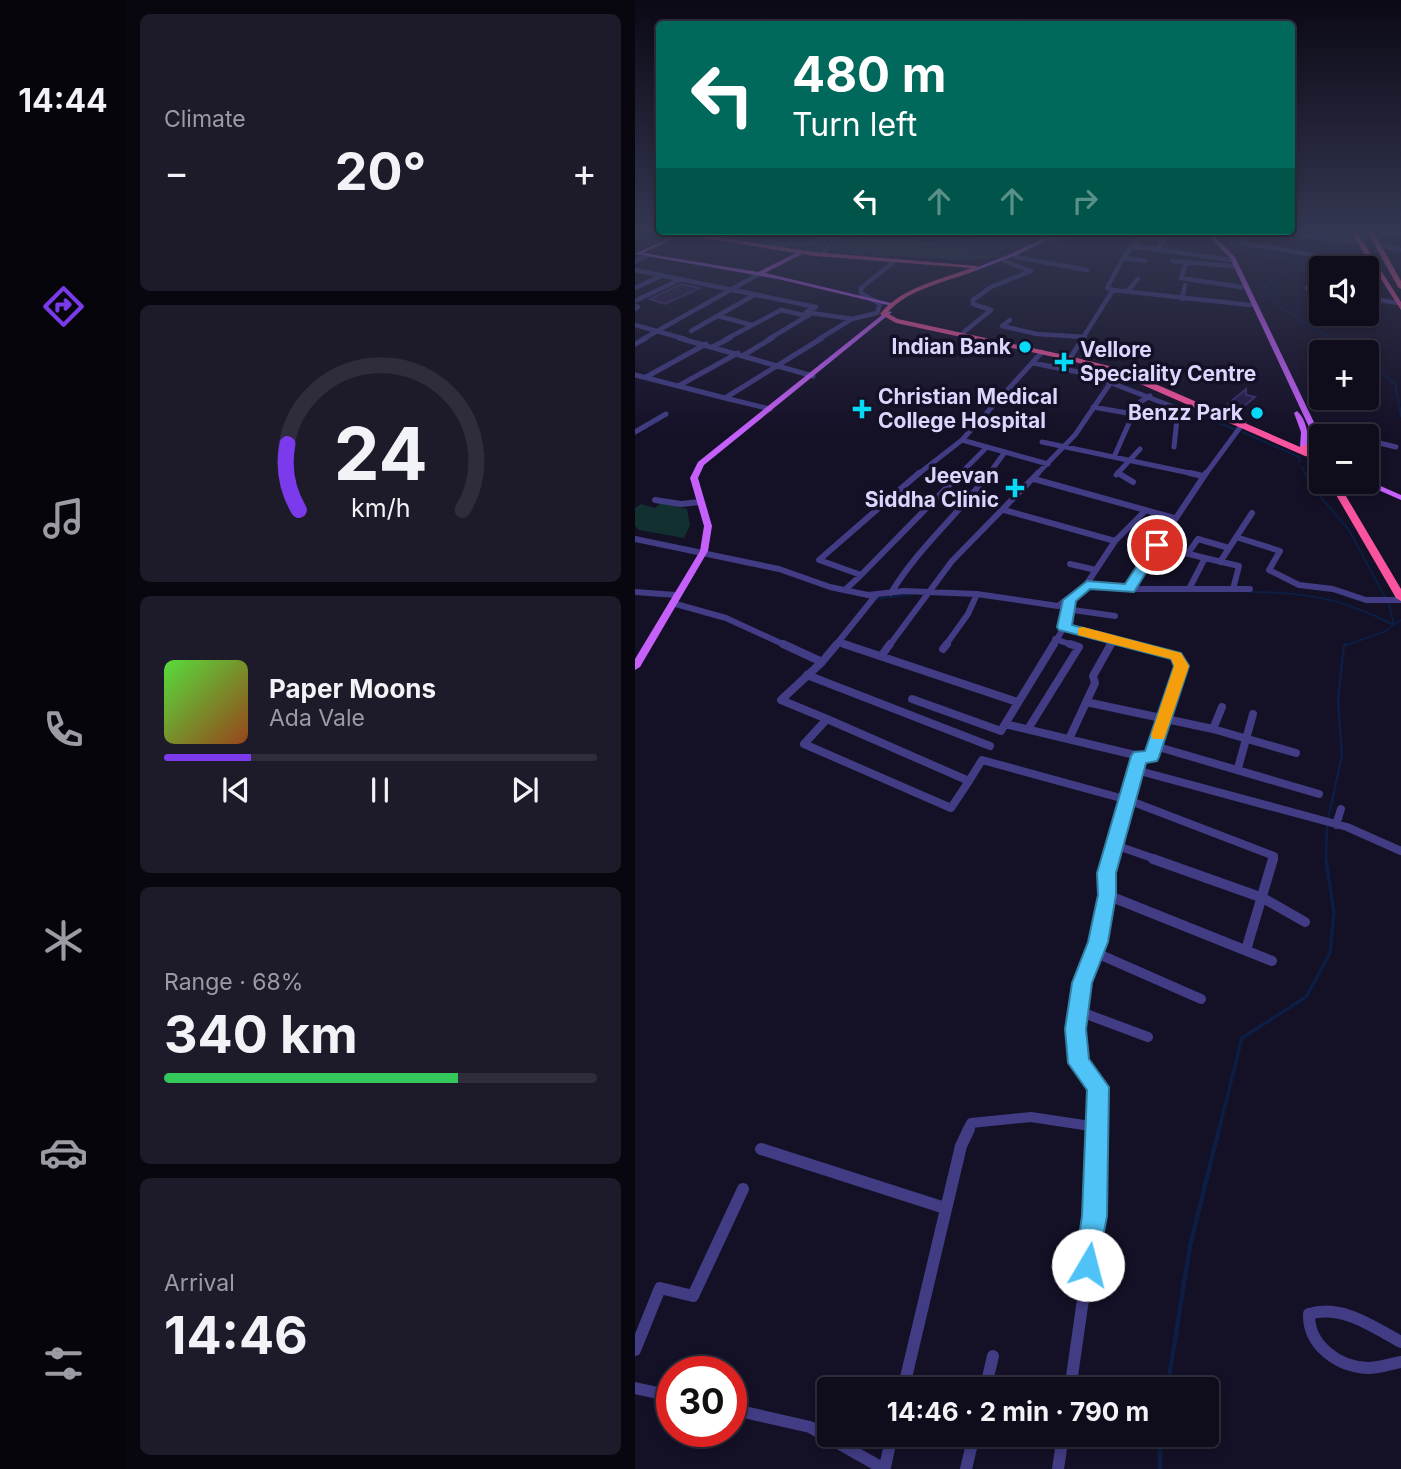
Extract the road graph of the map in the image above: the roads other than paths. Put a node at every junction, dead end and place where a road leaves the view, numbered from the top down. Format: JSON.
{"nodes":[{"id":1,"x":713,"y":300,"type":"edge"},
{"id":2,"x":746,"y":300,"type":"edge"},
{"id":3,"x":782,"y":300,"type":"edge"},
{"id":4,"x":860,"y":300,"type":"edge"},
{"id":5,"x":872,"y":300,"type":"edge"},
{"id":6,"x":873,"y":300,"type":"edge"},
{"id":7,"x":913,"y":300,"type":"edge"},
{"id":8,"x":974,"y":300,"type":"edge"},
{"id":9,"x":1107,"y":300,"type":"edge"},
{"id":10,"x":1188,"y":300,"type":"edge"},
{"id":11,"x":1248,"y":300,"type":"edge"},
{"id":12,"x":1252,"y":300,"type":"edge"},
{"id":13,"x":1379,"y":300,"type":"edge"},
{"id":14,"x":1400,"y":303,"type":"edge"},
{"id":15,"x":880,"y":304,"type":"junction"},
{"id":16,"x":1250,"y":305,"type":"junction"},
{"id":17,"x":885,"y":314,"type":"junction"},
{"id":18,"x":810,"y":315,"type":"junction"},
{"id":19,"x":718,"y":316,"type":"junction"},
{"id":20,"x":851,"y":320,"type":"junction"},
{"id":21,"x":1009,"y":320,"type":"dead end"},
{"id":22,"x":635,"y":325,"type":"edge"},
{"id":23,"x":752,"y":326,"type":"junction"},
{"id":24,"x":659,"y":331,"type":"junction"},
{"id":25,"x":691,"y":331,"type":"dead end"},
{"id":26,"x":964,"y":332,"type":"junction"},
{"id":27,"x":1085,"y":337,"type":"junction"},
{"id":28,"x":635,"y":344,"type":"edge"},
{"id":29,"x":706,"y":344,"type":"junction"},
{"id":30,"x":714,"y":346,"type":"junction"},
{"id":31,"x":1042,"y":352,"type":"junction"},
{"id":32,"x":741,"y":354,"type":"junction"},
{"id":33,"x":1072,"y":355,"type":"junction"},
{"id":34,"x":1033,"y":363,"type":"junction"},
{"id":35,"x":778,"y":365,"type":"junction"},
{"id":36,"x":1122,"y":372,"type":"junction"},
{"id":37,"x":635,"y":375,"type":"edge"},
{"id":38,"x":813,"y":376,"type":"junction"},
{"id":39,"x":646,"y":377,"type":"junction"},
{"id":40,"x":1110,"y":383,"type":"junction"},
{"id":41,"x":679,"y":386,"type":"junction"},
{"id":42,"x":1150,"y":396,"type":"junction"},
{"id":43,"x":725,"y":398,"type":"junction"},
{"id":44,"x":1093,"y":407,"type":"junction"},
{"id":45,"x":770,"y":409,"type":"junction"},
{"id":46,"x":666,"y":414,"type":"dead end"},
{"id":47,"x":1133,"y":414,"type":"junction"},
{"id":48,"x":1244,"y":423,"type":"junction"},
{"id":49,"x":1311,"y":424,"type":"edge"},
{"id":50,"x":635,"y":432,"type":"edge"},
{"id":51,"x":962,"y":440,"type":"junction"},
{"id":52,"x":1042,"y":442,"type":"dead end"},
{"id":53,"x":1309,"y":443,"type":"edge"},
{"id":54,"x":1379,"y":443,"type":"edge"},
{"id":55,"x":1065,"y":445,"type":"junction"},
{"id":56,"x":987,"y":447,"type":"junction"},
{"id":57,"x":1174,"y":447,"type":"dead end"},
{"id":58,"x":1309,"y":447,"type":"edge"},
{"id":59,"x":1396,"y":447,"type":"dead end"},
{"id":60,"x":1140,"y":449,"type":"dead end"},
{"id":61,"x":1005,"y":452,"type":"junction"},
{"id":62,"x":1114,"y":457,"type":"junction"},
{"id":63,"x":1130,"y":460,"type":"junction"},
{"id":64,"x":1048,"y":464,"type":"junction"},
{"id":65,"x":1203,"y":476,"type":"junction"},
{"id":66,"x":1033,"y":480,"type":"junction"},
{"id":67,"x":1133,"y":482,"type":"dead end"},
{"id":68,"x":1379,"y":488,"type":"edge"},
{"id":69,"x":1340,"y":494,"type":"edge"},
{"id":70,"x":1349,"y":494,"type":"edge"},
{"id":71,"x":1401,"y":498,"type":"edge"},
{"id":72,"x":655,"y":500,"type":"dead end"},
{"id":73,"x":700,"y":502,"type":"junction"},
{"id":74,"x":1004,"y":510,"type":"junction"},
{"id":75,"x":1145,"y":511,"type":"junction"},
{"id":76,"x":1252,"y":513,"type":"dead end"},
{"id":77,"x":1174,"y":519,"type":"junction"},
{"id":78,"x":1236,"y":537,"type":"junction"},
{"id":79,"x":635,"y":539,"type":"edge"},
{"id":80,"x":1115,"y":541,"type":"junction"},
{"id":81,"x":1157,"y":545,"type":"junction"},
{"id":82,"x":1229,"y":548,"type":"junction"},
{"id":83,"x":703,"y":551,"type":"junction"},
{"id":84,"x":1188,"y":554,"type":"junction"},
{"id":85,"x":1205,"y":558,"type":"junction"},
{"id":86,"x":1220,"y":562,"type":"junction"},
{"id":87,"x":1070,"y":564,"type":"dead end"},
{"id":88,"x":1096,"y":570,"type":"junction"},
{"id":89,"x":861,"y":575,"type":"junction"},
{"id":90,"x":1401,"y":581,"type":"edge"},
{"id":91,"x":1087,"y":585,"type":"junction"},
{"id":92,"x":1129,"y":589,"type":"junction"},
{"id":93,"x":1189,"y":589,"type":"junction"},
{"id":94,"x":1233,"y":589,"type":"junction"},
{"id":95,"x":1250,"y":589,"type":"dead end"},
{"id":96,"x":846,"y":590,"type":"junction"},
{"id":97,"x":930,"y":591,"type":"junction"},
{"id":98,"x":635,"y":592,"type":"edge"},
{"id":99,"x":891,"y":593,"type":"junction"},
{"id":100,"x":977,"y":594,"type":"junction"},
{"id":101,"x":876,"y":595,"type":"junction"},
{"id":102,"x":674,"y":599,"type":"junction"},
{"id":103,"x":1401,"y":599,"type":"edge"},
{"id":104,"x":1070,"y":600,"type":"junction"},
{"id":105,"x":1058,"y":606,"type":"junction"},
{"id":106,"x":1068,"y":609,"type":"junction"},
{"id":107,"x":1115,"y":616,"type":"dead end"},
{"id":108,"x":1064,"y":627,"type":"junction"},
{"id":109,"x":1055,"y":639,"type":"junction"},
{"id":110,"x":1114,"y":639,"type":"junction"},
{"id":111,"x":838,"y":642,"type":"junction"},
{"id":112,"x":943,"y":649,"type":"dead end"},
{"id":113,"x":882,"y":655,"type":"junction"},
{"id":114,"x":822,"y":662,"type":"junction"},
{"id":115,"x":635,"y":667,"type":"edge"},
{"id":116,"x":807,"y":675,"type":"junction"},
{"id":117,"x":912,"y":699,"type":"dead end"},
{"id":118,"x":1017,"y":702,"type":"junction"},
{"id":119,"x":1086,"y":702,"type":"junction"},
{"id":120,"x":1222,"y":707,"type":"dead end"},
{"id":121,"x":1253,"y":714,"type":"dead end"},
{"id":122,"x":1164,"y":718,"type":"junction"},
{"id":123,"x":827,"y":719,"type":"junction"},
{"id":124,"x":1005,"y":724,"type":"junction"},
{"id":125,"x":1028,"y":729,"type":"junction"},
{"id":126,"x":1213,"y":729,"type":"junction"},
{"id":127,"x":1247,"y":738,"type":"junction"},
{"id":128,"x":1068,"y":739,"type":"junction"},
{"id":129,"x":990,"y":746,"type":"dead end"},
{"id":130,"x":1155,"y":746,"type":"junction"},
{"id":131,"x":1296,"y":753,"type":"dead end"},
{"id":132,"x":1140,"y":756,"type":"junction"},
{"id":133,"x":1238,"y":768,"type":"junction"},
{"id":134,"x":1136,"y":770,"type":"junction"},
{"id":135,"x":969,"y":780,"type":"junction"},
{"id":136,"x":1319,"y":794,"type":"dead end"},
{"id":137,"x":1128,"y":800,"type":"junction"},
{"id":138,"x":1341,"y":809,"type":"dead end"},
{"id":139,"x":1336,"y":825,"type":"junction"},
{"id":140,"x":1115,"y":845,"type":"junction"},
{"id":141,"x":1401,"y":851,"type":"edge"},
{"id":142,"x":1107,"y":895,"type":"junction"},
{"id":143,"x":1263,"y":898,"type":"junction"},
{"id":144,"x":1305,"y":922,"type":"dead end"},
{"id":145,"x":1246,"y":950,"type":"junction"},
{"id":146,"x":1094,"y":952,"type":"junction"},
{"id":147,"x":1272,"y":961,"type":"dead end"},
{"id":148,"x":1201,"y":999,"type":"dead end"},
{"id":149,"x":1078,"y":1011,"type":"junction"},
{"id":150,"x":1148,"y":1037,"type":"dead end"},
{"id":151,"x":1097,"y":1127,"type":"junction"},
{"id":152,"x":760,"y":1149,"type":"dead end"},
{"id":153,"x":743,"y":1189,"type":"dead end"},
{"id":154,"x":945,"y":1208,"type":"junction"},
{"id":155,"x":1401,"y":1342,"type":"edge"},
{"id":156,"x":635,"y":1350,"type":"edge"},
{"id":157,"x":993,"y":1356,"type":"dead end"},
{"id":158,"x":1401,"y":1362,"type":"edge"},
{"id":159,"x":906,"y":1377,"type":"edge"},
{"id":160,"x":988,"y":1377,"type":"edge"},
{"id":161,"x":1072,"y":1377,"type":"edge"},
{"id":162,"x":635,"y":1388,"type":"edge"},
{"id":163,"x":656,"y":1393,"type":"edge"},
{"id":164,"x":747,"y":1413,"type":"edge"},
{"id":165,"x":889,"y":1447,"type":"edge"},
{"id":166,"x":971,"y":1447,"type":"edge"},
{"id":167,"x":1061,"y":1447,"type":"edge"},
{"id":168,"x":885,"y":1468,"type":"edge"},
{"id":169,"x":966,"y":1469,"type":"edge"},
{"id":170,"x":1058,"y":1469,"type":"edge"}],
"edges":[{"from":1,"to":24,"type":"street"},
{"from":2,"to":19,"type":"street"},
{"from":3,"to":18,"type":"street"},
{"from":4,"to":15,"type":"main road"},
{"from":5,"to":17,"type":"main road"},
{"from":6,"to":15,"type":"street"},
{"from":7,"to":17,"type":"highway"},
{"from":8,"to":26,"type":"street"},
{"from":9,"to":27,"type":"street"},
{"from":10,"to":16,"type":"street"},
{"from":11,"to":16,"type":"main road"},
{"from":12,"to":49,"type":"main road"},
{"from":13,"to":14,"type":"street"},
{"from":15,"to":17,"type":"main road"},
{"from":15,"to":17,"type":"street"},
{"from":16,"to":53,"type":"main road"},
{"from":17,"to":20,"type":"street"},
{"from":17,"to":26,"type":"highway"},
{"from":17,"to":31,"type":"highway"},
{"from":17,"to":38,"type":"main road"},
{"from":18,"to":20,"type":"street"},
{"from":18,"to":23,"type":"street"},
{"from":18,"to":32,"type":"street"},
{"from":19,"to":23,"type":"street"},
{"from":19,"to":25,"type":"street"},
{"from":20,"to":35,"type":"street"},
{"from":21,"to":27,"type":"street"},
{"from":22,"to":24,"type":"street"},
{"from":23,"to":30,"type":"street"},
{"from":24,"to":28,"type":"street"},
{"from":24,"to":29,"type":"street"},
{"from":26,"to":33,"type":"highway"},
{"from":27,"to":33,"type":"street"},
{"from":29,"to":30,"type":"street"},
{"from":29,"to":39,"type":"street"},
{"from":30,"to":32,"type":"street"},
{"from":31,"to":34,"type":"street"},
{"from":31,"to":36,"type":"highway"},
{"from":32,"to":35,"type":"street"},
{"from":32,"to":41,"type":"street"},
{"from":33,"to":36,"type":"highway"},
{"from":34,"to":40,"type":"street"},
{"from":34,"to":51,"type":"street"},
{"from":35,"to":38,"type":"street"},
{"from":35,"to":43,"type":"street"},
{"from":36,"to":40,"type":"street"},
{"from":36,"to":48,"type":"highway"},
{"from":37,"to":39,"type":"street"},
{"from":38,"to":45,"type":"main road"},
{"from":39,"to":41,"type":"street"},
{"from":40,"to":42,"type":"street"},
{"from":40,"to":44,"type":"street"},
{"from":41,"to":43,"type":"street"},
{"from":42,"to":47,"type":"street"},
{"from":42,"to":57,"type":"street"},
{"from":43,"to":45,"type":"street"},
{"from":44,"to":47,"type":"street"},
{"from":44,"to":55,"type":"street"},
{"from":45,"to":73,"type":"main road"},
{"from":46,"to":50,"type":"street"},
{"from":47,"to":62,"type":"street"},
{"from":48,"to":58,"type":"highway"},
{"from":48,"to":65,"type":"street"},
{"from":51,"to":56,"type":"street"},
{"from":51,"to":89,"type":"street"},
{"from":52,"to":55,"type":"street"},
{"from":54,"to":59,"type":"street"},
{"from":55,"to":62,"type":"street"},
{"from":55,"to":64,"type":"street"},
{"from":56,"to":61,"type":"street"},
{"from":56,"to":89,"type":"street"},
{"from":60,"to":63,"type":"street"},
{"from":61,"to":64,"type":"street"},
{"from":61,"to":99,"type":"street"},
{"from":62,"to":63,"type":"street"},
{"from":63,"to":65,"type":"street"},
{"from":63,"to":67,"type":"street"},
{"from":64,"to":66,"type":"street"},
{"from":65,"to":77,"type":"street"},
{"from":66,"to":74,"type":"street"},
{"from":66,"to":75,"type":"street"},
{"from":68,"to":71,"type":"main road"},
{"from":69,"to":103,"type":"highway"},
{"from":70,"to":90,"type":"highway"},
{"from":72,"to":73,"type":"street"},
{"from":73,"to":83,"type":"main road"},
{"from":74,"to":80,"type":"street"},
{"from":74,"to":97,"type":"street"},
{"from":75,"to":77,"type":"street"},
{"from":75,"to":80,"type":"street"},
{"from":76,"to":78,"type":"street"},
{"from":77,"to":81,"type":"street"},
{"from":78,"to":82,"type":"street"},
{"from":78,"to":103,"type":"street"},
{"from":79,"to":83,"type":"street"},
{"from":80,"to":88,"type":"street"},
{"from":81,"to":84,"type":"street"},
{"from":81,"to":92,"type":"street"},
{"from":82,"to":84,"type":"street"},
{"from":82,"to":86,"type":"street"},
{"from":83,"to":96,"type":"street"},
{"from":83,"to":102,"type":"main road"},
{"from":84,"to":85,"type":"street"},
{"from":85,"to":86,"type":"street"},
{"from":85,"to":93,"type":"street"},
{"from":86,"to":94,"type":"street"},
{"from":87,"to":88,"type":"street"},
{"from":88,"to":91,"type":"street"},
{"from":89,"to":96,"type":"street"},
{"from":91,"to":92,"type":"street"},
{"from":91,"to":104,"type":"street"},
{"from":92,"to":93,"type":"street"},
{"from":93,"to":94,"type":"street"},
{"from":94,"to":95,"type":"street"},
{"from":96,"to":101,"type":"street"},
{"from":97,"to":99,"type":"street"},
{"from":97,"to":100,"type":"street"},
{"from":97,"to":113,"type":"street"},
{"from":98,"to":102,"type":"street"},
{"from":99,"to":101,"type":"street"},
{"from":100,"to":105,"type":"street"},
{"from":100,"to":112,"type":"street"},
{"from":101,"to":111,"type":"street"},
{"from":102,"to":114,"type":"street"},
{"from":102,"to":115,"type":"main road"},
{"from":104,"to":105,"type":"street"},
{"from":104,"to":106,"type":"street"},
{"from":105,"to":106,"type":"street"},
{"from":106,"to":107,"type":"street"},
{"from":106,"to":108,"type":"street"},
{"from":108,"to":109,"type":"street"},
{"from":108,"to":110,"type":"street"},
{"from":109,"to":118,"type":"street"},
{"from":109,"to":125,"type":"street"},
{"from":110,"to":119,"type":"street"},
{"from":110,"to":122,"type":"street"},
{"from":111,"to":113,"type":"street"},
{"from":111,"to":114,"type":"street"},
{"from":113,"to":118,"type":"street"},
{"from":114,"to":116,"type":"street"},
{"from":116,"to":123,"type":"street"},
{"from":116,"to":129,"type":"street"},
{"from":117,"to":124,"type":"street"},
{"from":118,"to":124,"type":"street"},
{"from":119,"to":122,"type":"street"},
{"from":119,"to":128,"type":"street"},
{"from":120,"to":126,"type":"street"},
{"from":121,"to":127,"type":"street"},
{"from":122,"to":126,"type":"street"},
{"from":122,"to":130,"type":"street"},
{"from":123,"to":135,"type":"street"},
{"from":123,"to":135,"type":"street"},
{"from":124,"to":125,"type":"street"},
{"from":125,"to":128,"type":"street"},
{"from":126,"to":127,"type":"street"},
{"from":127,"to":131,"type":"street"},
{"from":127,"to":133,"type":"street"},
{"from":128,"to":132,"type":"street"},
{"from":130,"to":132,"type":"street"},
{"from":130,"to":133,"type":"street"},
{"from":132,"to":134,"type":"street"},
{"from":133,"to":136,"type":"street"},
{"from":134,"to":137,"type":"street"},
{"from":134,"to":139,"type":"street"},
{"from":135,"to":137,"type":"street"},
{"from":137,"to":140,"type":"street"},
{"from":137,"to":143,"type":"street"},
{"from":138,"to":139,"type":"street"},
{"from":139,"to":141,"type":"street"},
{"from":140,"to":142,"type":"street"},
{"from":140,"to":143,"type":"street"},
{"from":142,"to":145,"type":"street"},
{"from":142,"to":146,"type":"street"},
{"from":143,"to":144,"type":"street"},
{"from":143,"to":145,"type":"street"},
{"from":145,"to":147,"type":"street"},
{"from":146,"to":148,"type":"street"},
{"from":146,"to":149,"type":"street"},
{"from":149,"to":150,"type":"street"},
{"from":149,"to":151,"type":"street"},
{"from":151,"to":154,"type":"street"},
{"from":151,"to":161,"type":"street"},
{"from":152,"to":154,"type":"street"},
{"from":153,"to":156,"type":"street"},
{"from":154,"to":159,"type":"street"},
{"from":155,"to":158,"type":"street"},
{"from":157,"to":160,"type":"street"},
{"from":162,"to":163,"type":"street"},
{"from":164,"to":168,"type":"street"},
{"from":165,"to":168,"type":"street"},
{"from":166,"to":169,"type":"street"},
{"from":167,"to":170,"type":"street"}]}
